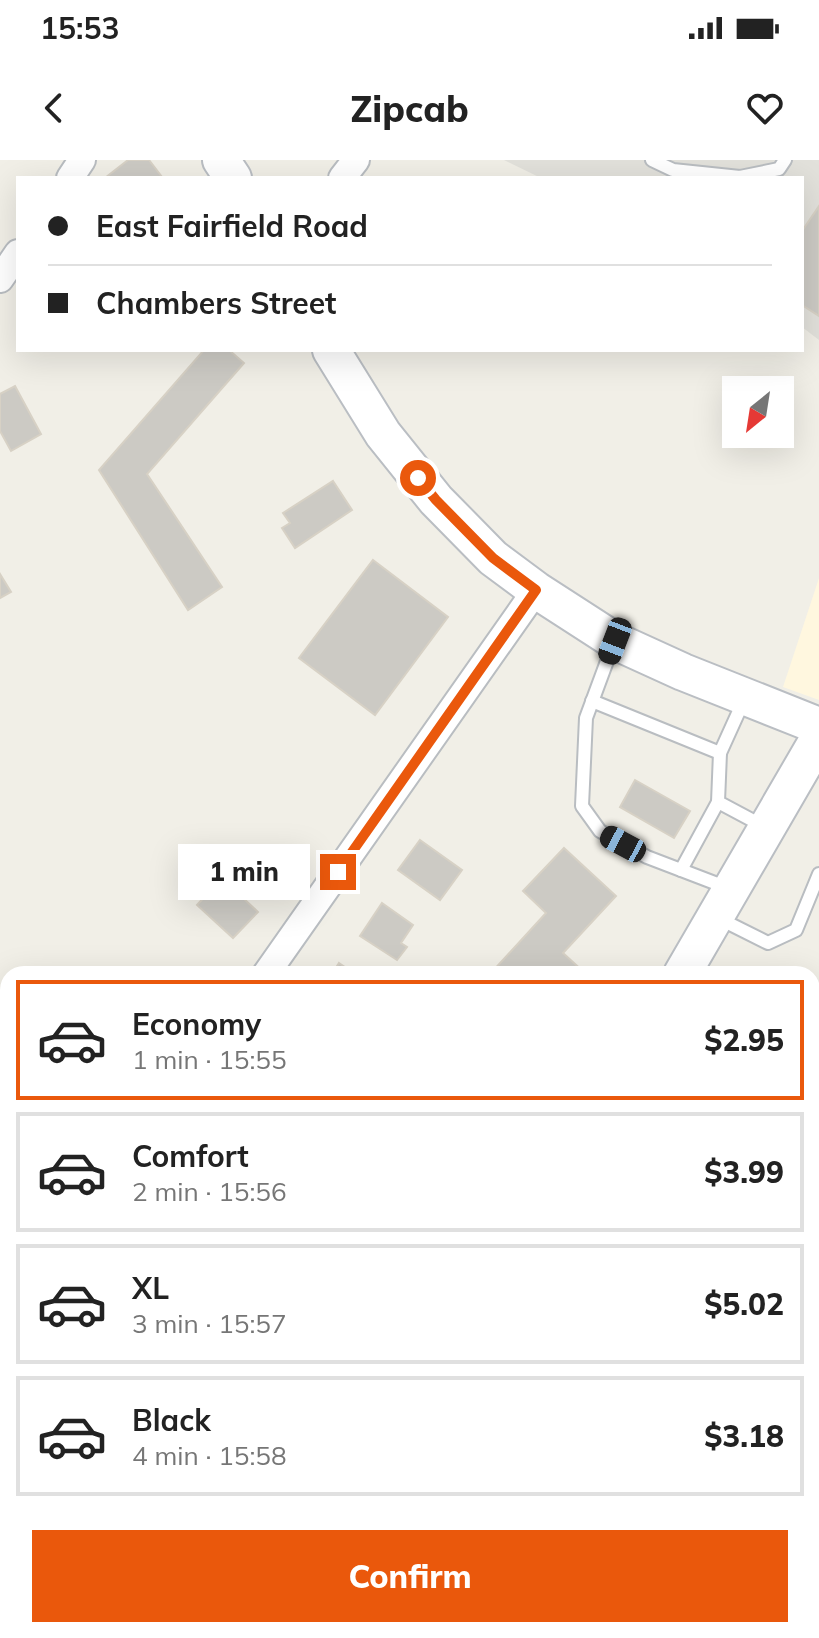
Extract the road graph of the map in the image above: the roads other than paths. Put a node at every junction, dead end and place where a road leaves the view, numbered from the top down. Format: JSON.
{"nodes":[{"id":1,"x":356,"y":160,"type":"edge"},
{"id":2,"x":652,"y":160,"type":"edge"},
{"id":3,"x":785,"y":160,"type":"edge"},
{"id":4,"x":344,"y":176,"type":"edge"},
{"id":5,"x":730,"y":176,"type":"edge"},
{"id":6,"x":745,"y":176,"type":"edge"},
{"id":7,"x":16,"y":256,"type":"edge"},
{"id":8,"x":0,"y":279,"type":"edge"},
{"id":9,"x":332,"y":352,"type":"edge"},
{"id":10,"x":536,"y":590,"type":"junction"},
{"id":11,"x":615,"y":641,"type":"junction"},
{"id":12,"x":745,"y":697,"type":"junction"},
{"id":13,"x":592,"y":701,"type":"junction"},
{"id":14,"x":819,"y":726,"type":"edge"},
{"id":15,"x":819,"y":738,"type":"edge"},
{"id":16,"x":720,"y":753,"type":"junction"},
{"id":17,"x":718,"y":802,"type":"junction"},
{"id":18,"x":767,"y":828,"type":"junction"},
{"id":19,"x":681,"y":870,"type":"junction"},
{"id":20,"x":819,"y":874,"type":"edge"},
{"id":21,"x":723,"y":903,"type":"junction"},
{"id":22,"x":806,"y":907,"type":"junction"},
{"id":23,"x":819,"y":912,"type":"edge"},
{"id":24,"x":272,"y":966,"type":"edge"},
{"id":25,"x":687,"y":966,"type":"edge"}],
"edges":[{"from":1,"to":4,"type":"street"},
{"from":2,"to":5,"type":"lane"},
{"from":3,"to":6,"type":"lane"},
{"from":7,"to":8,"type":"street"},
{"from":9,"to":10,"type":"main road"},
{"from":10,"to":11,"type":"main road"},
{"from":10,"to":24,"type":"street"},
{"from":11,"to":12,"type":"main road"},
{"from":11,"to":13,"type":"lane"},
{"from":12,"to":14,"type":"main road"},
{"from":12,"to":16,"type":"lane"},
{"from":13,"to":16,"type":"lane"},
{"from":13,"to":19,"type":"lane"},
{"from":15,"to":18,"type":"main road"},
{"from":16,"to":17,"type":"lane"},
{"from":17,"to":18,"type":"lane"},
{"from":17,"to":19,"type":"lane"},
{"from":18,"to":21,"type":"main road"},
{"from":19,"to":21,"type":"lane"},
{"from":20,"to":22,"type":"lane"},
{"from":21,"to":22,"type":"lane"},
{"from":21,"to":25,"type":"main road"},
{"from":22,"to":23,"type":"lane"}]}
